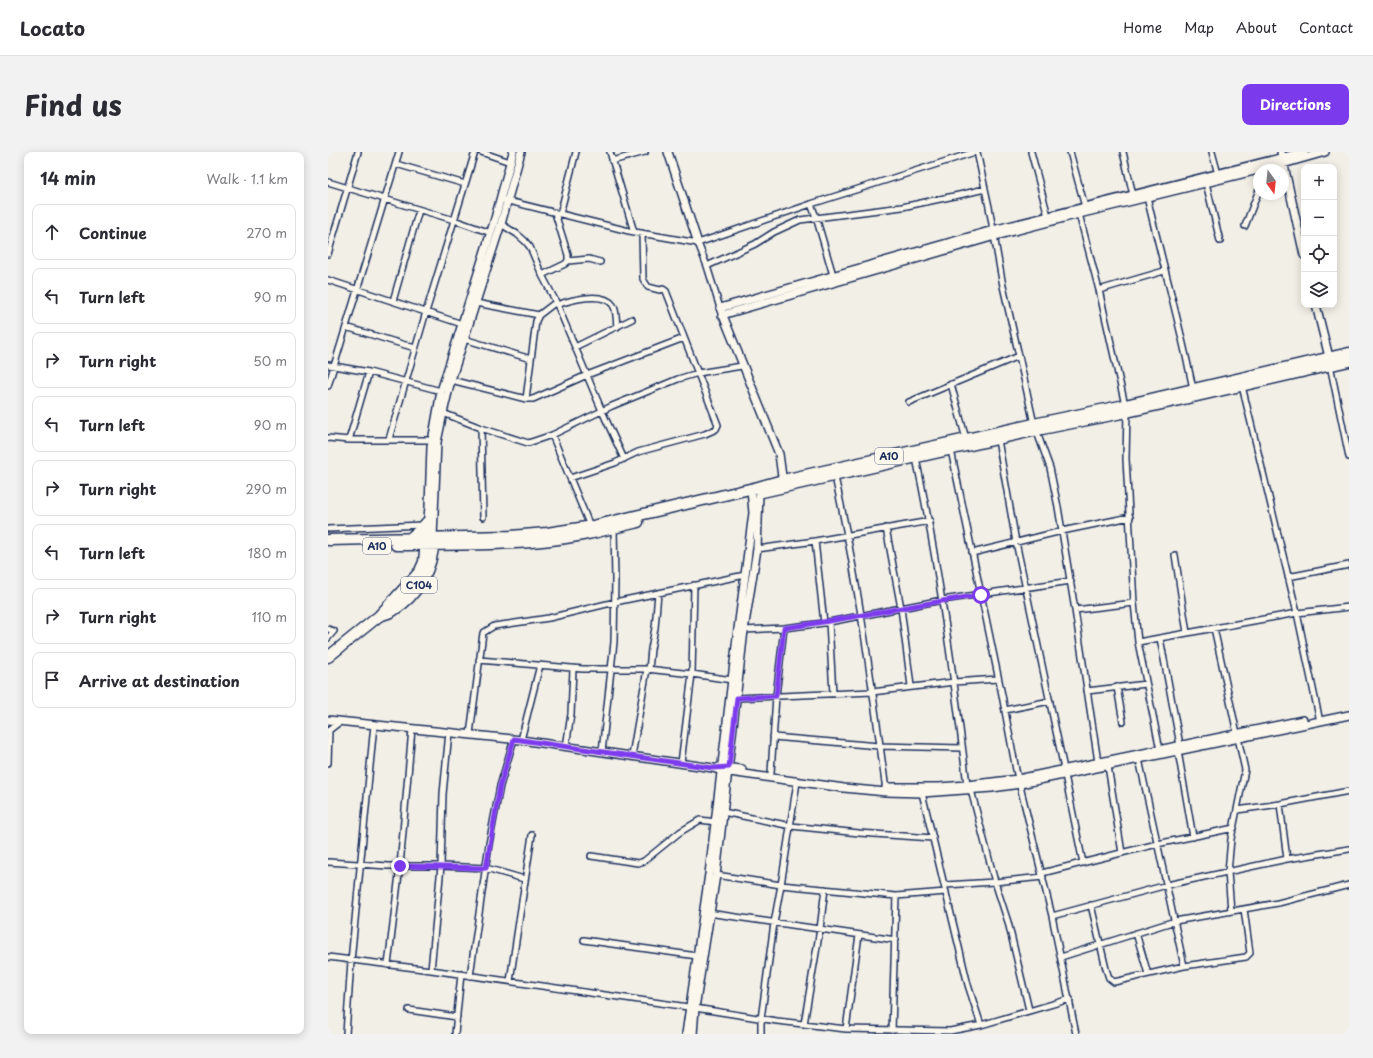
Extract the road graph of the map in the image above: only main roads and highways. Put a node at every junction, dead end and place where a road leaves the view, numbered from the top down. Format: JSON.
{"nodes":[{"id":1,"x":513,"y":152,"type":"edge"},
{"id":2,"x":521,"y":152,"type":"edge"},
{"id":3,"x":668,"y":152,"type":"edge"},
{"id":4,"x":1304,"y":152,"type":"edge"},
{"id":5,"x":1325,"y":152,"type":"edge"},
{"id":6,"x":1282,"y":158,"type":"edge"},
{"id":7,"x":1289,"y":194,"type":"edge"},
{"id":8,"x":504,"y":200,"type":"junction"},
{"id":9,"x":994,"y":233,"type":"junction"},
{"id":10,"x":698,"y":243,"type":"road end"},
{"id":11,"x":1301,"y":243,"type":"edge"},
{"id":12,"x":1317,"y":308,"type":"edge"},
{"id":13,"x":721,"y":312,"type":"junction"},
{"id":14,"x":1349,"y":353,"type":"edge"},
{"id":15,"x":1330,"y":361,"type":"junction"},
{"id":16,"x":1349,"y":361,"type":"edge"},
{"id":17,"x":1126,"y":409,"type":"junction"},
{"id":18,"x":1036,"y":427,"type":"junction"},
{"id":19,"x":783,"y":484,"type":"junction"},
{"id":20,"x":755,"y":491,"type":"junction"},
{"id":21,"x":426,"y":523,"type":"junction"},
{"id":22,"x":409,"y":538,"type":"junction"},
{"id":23,"x":328,"y":540,"type":"edge"},
{"id":24,"x":430,"y":541,"type":"junction"},
{"id":25,"x":328,"y":547,"type":"edge"},
{"id":26,"x":328,"y":657,"type":"edge"},
{"id":27,"x":1349,"y":710,"type":"edge"},
{"id":28,"x":1349,"y":715,"type":"edge"},
{"id":29,"x":328,"y":720,"type":"edge"},
{"id":30,"x":1238,"y":736,"type":"junction"},
{"id":31,"x":1179,"y":748,"type":"junction"},
{"id":32,"x":725,"y":769,"type":"junction"},
{"id":33,"x":1065,"y":772,"type":"junction"},
{"id":34,"x":969,"y":788,"type":"junction"},
{"id":35,"x":886,"y":790,"type":"junction"},
{"id":36,"x":707,"y":913,"type":"junction"},
{"id":37,"x":692,"y":1007,"type":"junction"},
{"id":38,"x":686,"y":1034,"type":"edge"},
{"id":39,"x":693,"y":1034,"type":"edge"}],
"edges":[{"from":1,"to":8,"type":"main road"},
{"from":2,"to":8,"type":"main road"},
{"from":3,"to":10,"type":"main road"},
{"from":4,"to":6,"type":"main road"},
{"from":5,"to":6,"type":"main road"},
{"from":6,"to":9,"type":"main road"},
{"from":6,"to":9,"type":"main road"},
{"from":7,"to":11,"type":"main road"},
{"from":8,"to":21,"type":"main road"},
{"from":8,"to":24,"type":"main road"},
{"from":9,"to":13,"type":"main road"},
{"from":9,"to":13,"type":"main road"},
{"from":12,"to":15,"type":"main road"},
{"from":13,"to":19,"type":"main road"},
{"from":14,"to":15,"type":"highway","number":"A10"},
{"from":15,"to":16,"type":"highway","number":"A10"},
{"from":15,"to":17,"type":"highway","number":"A10"},
{"from":15,"to":17,"type":"highway","number":"A10"},
{"from":17,"to":18,"type":"highway","number":"A10"},
{"from":18,"to":19,"type":"highway","number":"A10"},
{"from":18,"to":19,"type":"highway","number":"A10"},
{"from":19,"to":20,"type":"highway","number":"A10"},
{"from":20,"to":24,"type":"highway","number":"A10"},
{"from":20,"to":24,"type":"highway","number":"A10"},
{"from":20,"to":32,"type":"main road"},
{"from":20,"to":32,"type":"main road"},
{"from":21,"to":22,"type":"highway"},
{"from":21,"to":24,"type":"main road"},
{"from":22,"to":23,"type":"highway","number":"A10"},
{"from":22,"to":24,"type":"highway","number":"A10"},
{"from":24,"to":25,"type":"highway","number":"A10"},
{"from":24,"to":26,"type":"highway","number":"C104"},
{"from":27,"to":30,"type":"main road"},
{"from":28,"to":30,"type":"main road"},
{"from":29,"to":32,"type":"main road"},
{"from":30,"to":31,"type":"main road"},
{"from":31,"to":33,"type":"main road"},
{"from":31,"to":33,"type":"main road"},
{"from":32,"to":35,"type":"main road"},
{"from":32,"to":35,"type":"main road"},
{"from":32,"to":36,"type":"main road"},
{"from":32,"to":36,"type":"main road"},
{"from":33,"to":34,"type":"main road"},
{"from":34,"to":35,"type":"main road"},
{"from":34,"to":35,"type":"main road"},
{"from":36,"to":37,"type":"main road"},
{"from":36,"to":37,"type":"main road"},
{"from":37,"to":38,"type":"main road"},
{"from":37,"to":39,"type":"main road"}]}
